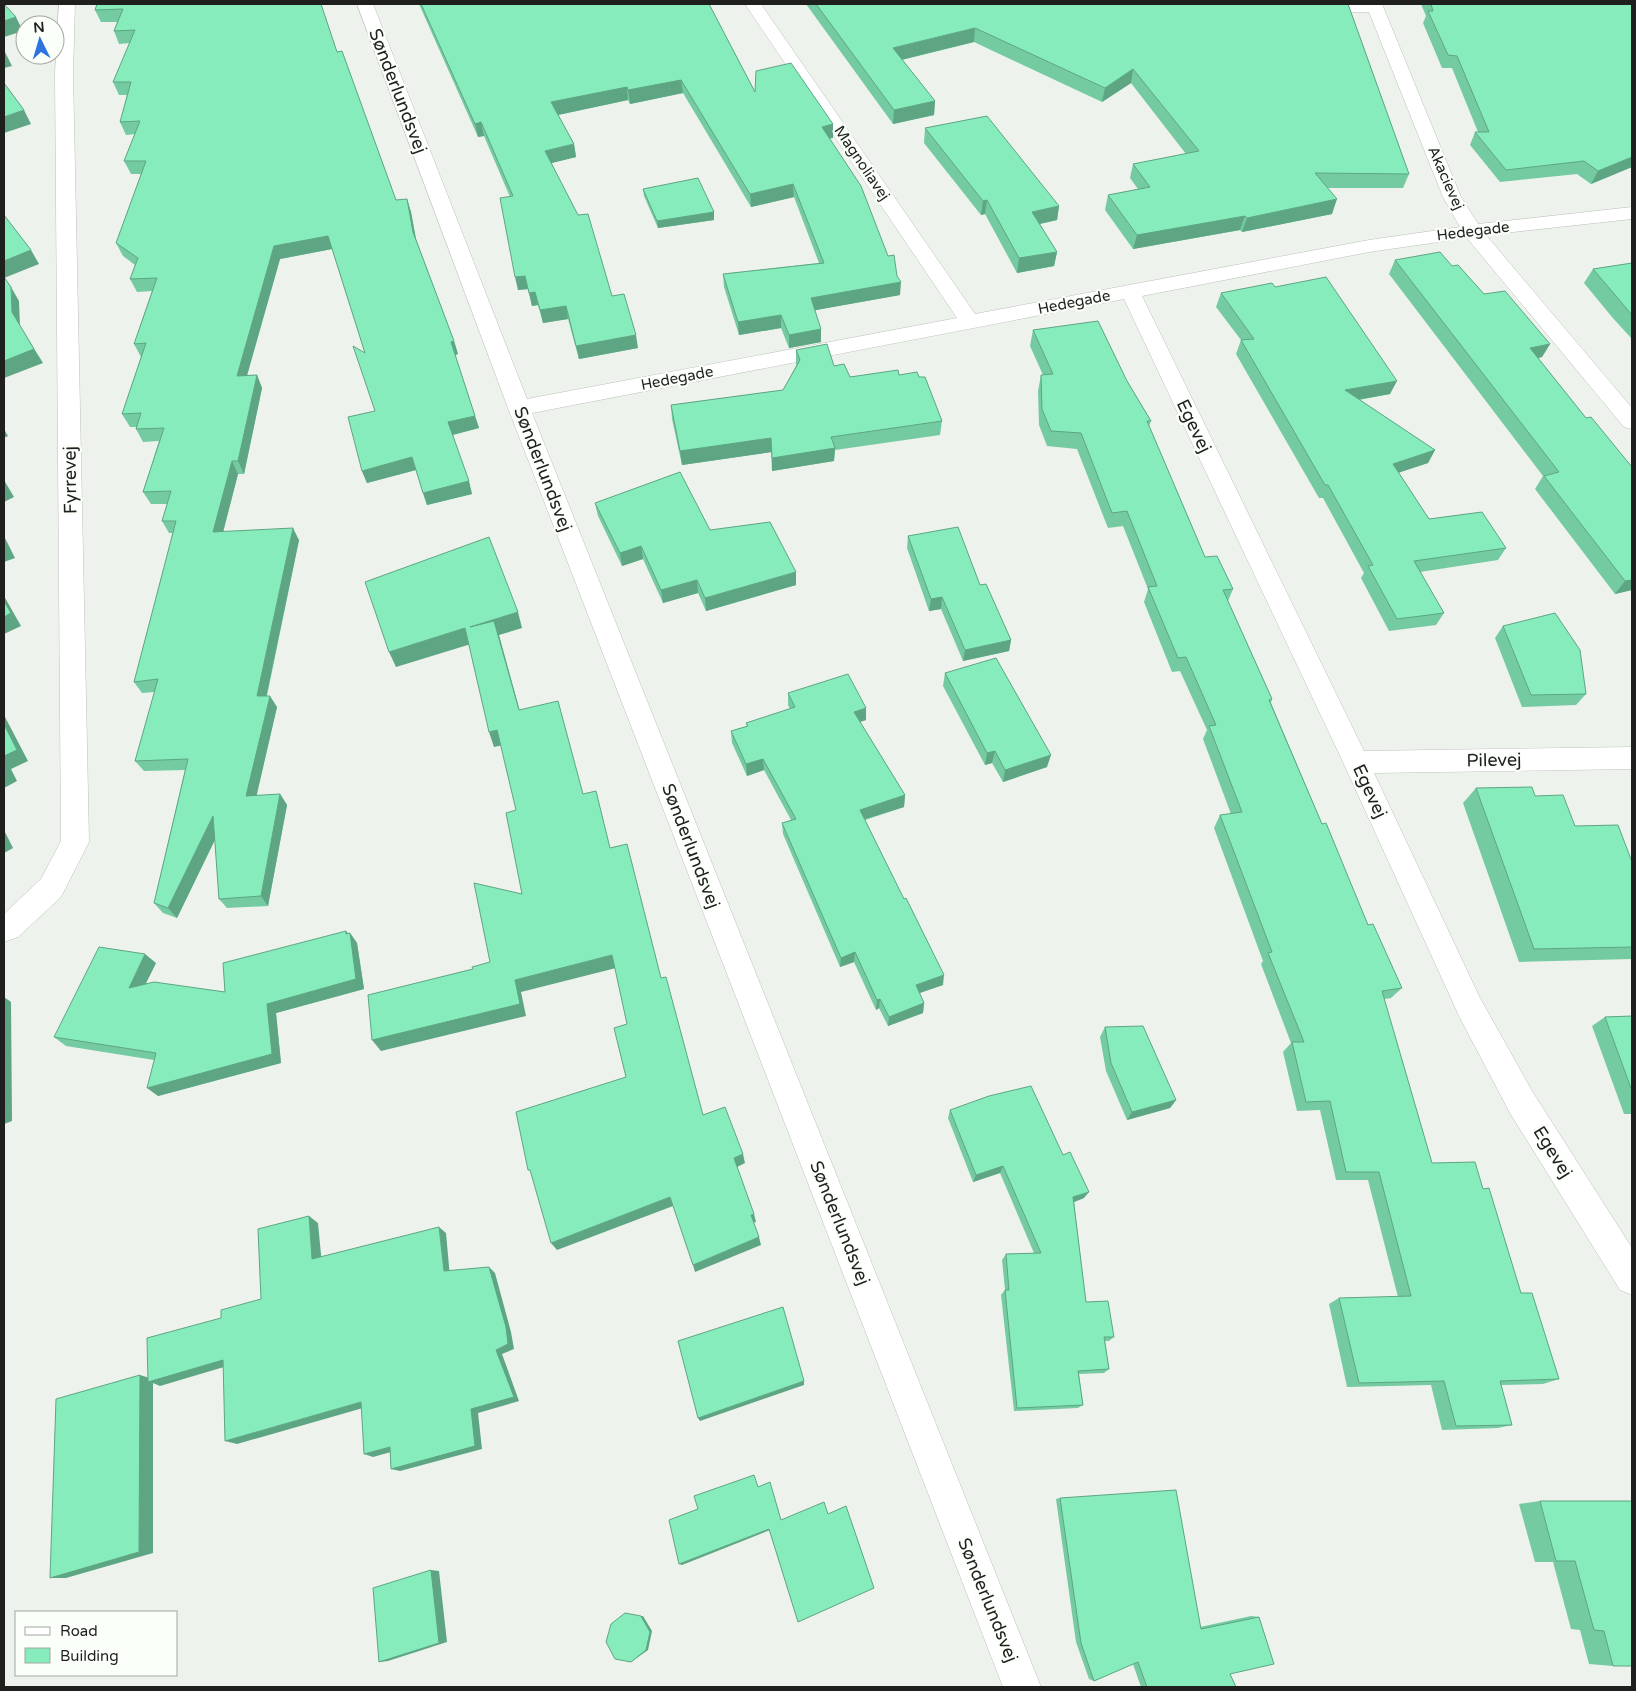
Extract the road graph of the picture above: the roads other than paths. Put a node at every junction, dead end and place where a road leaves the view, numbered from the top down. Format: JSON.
{"nodes":[{"id":1,"x":67,"y":4,"type":"edge"},
{"id":2,"x":365,"y":4,"type":"edge"},
{"id":3,"x":753,"y":4,"type":"edge"},
{"id":4,"x":1298,"y":6,"type":"edge"},
{"id":5,"x":1375,"y":6,"type":"edge"},
{"id":6,"x":1632,"y":212,"type":"edge"},
{"id":7,"x":1472,"y":231,"type":"junction"},
{"id":8,"x":1130,"y":291,"type":"junction"},
{"id":9,"x":970,"y":322,"type":"junction"},
{"id":10,"x":519,"y":408,"type":"junction"},
{"id":11,"x":1632,"y":422,"type":"edge"},
{"id":12,"x":1632,"y":758,"type":"edge"},
{"id":13,"x":1356,"y":762,"type":"junction"},
{"id":14,"x":4,"y":929,"type":"edge"},
{"id":15,"x":1632,"y":1278,"type":"edge"},
{"id":16,"x":1022,"y":1687,"type":"edge"}],
"edges":[{"from":1,"to":14,"type":"street","name":"Fyrrevej"},
{"from":2,"to":10,"type":"street","name":"Sønderlundsvej"},
{"from":3,"to":9,"type":"street","name":"Magnoliavej"},
{"from":4,"to":5,"type":"street"},
{"from":5,"to":7,"type":"street","name":"Akacievej"},
{"from":6,"to":7,"type":"street","name":"Hedegade"},
{"from":7,"to":8,"type":"street","name":"Hedegade"},
{"from":7,"to":11,"type":"street","name":"Akacievej"},
{"from":8,"to":9,"type":"street","name":"Hedegade"},
{"from":8,"to":13,"type":"street","name":"Egevej"},
{"from":9,"to":10,"type":"street","name":"Hedegade"},
{"from":10,"to":16,"type":"street","name":"Sønderlundsvej"},
{"from":12,"to":13,"type":"street","name":"Pilevej"},
{"from":13,"to":15,"type":"street","name":"Egevej"}]}
